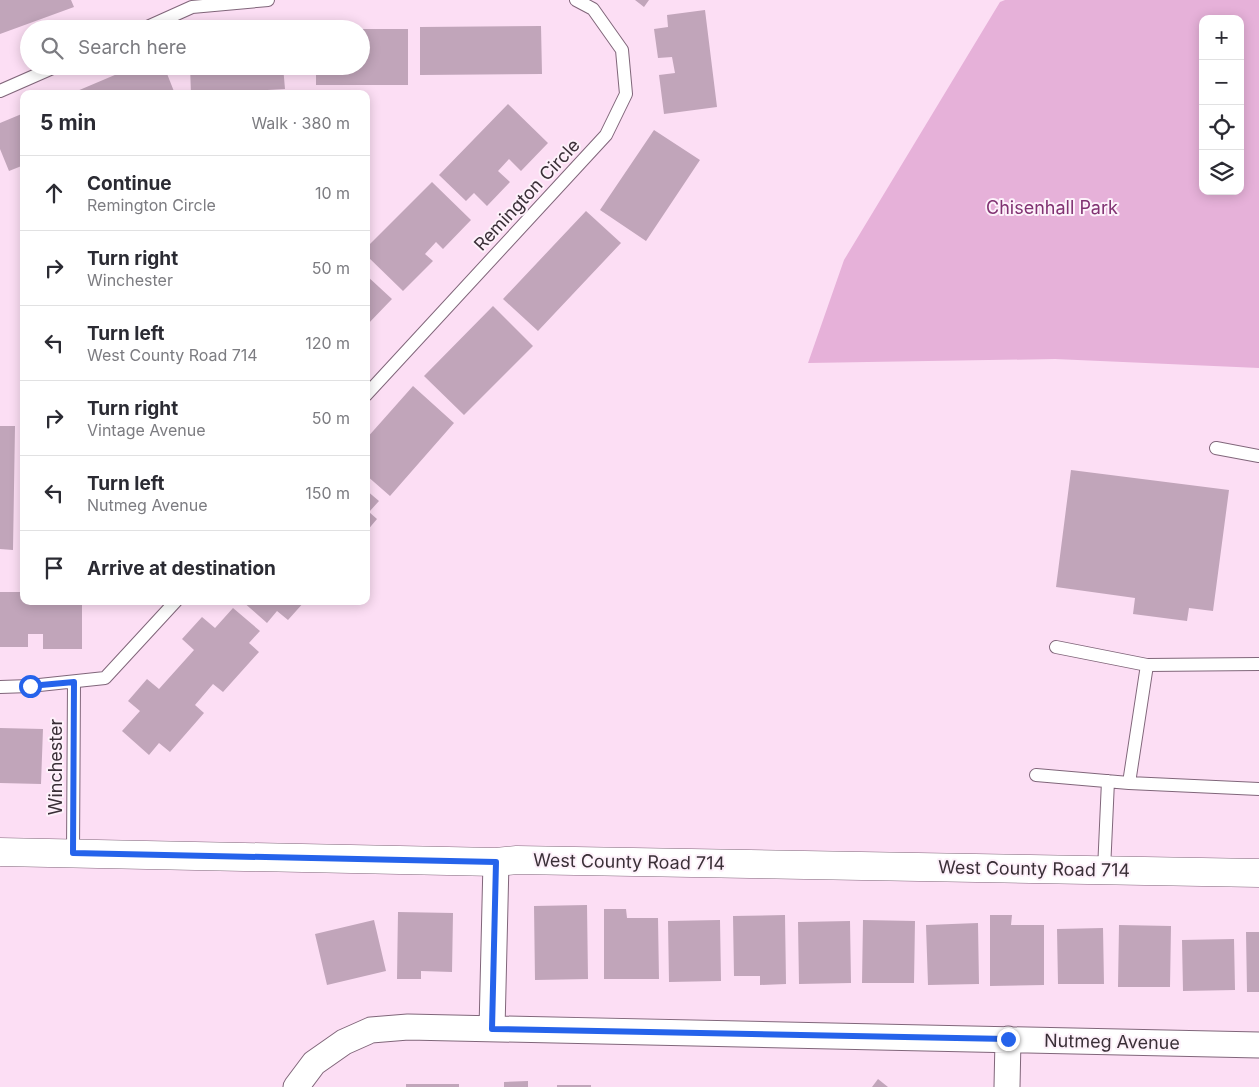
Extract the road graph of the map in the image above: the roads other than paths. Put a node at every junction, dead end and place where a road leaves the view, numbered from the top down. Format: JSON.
{"nodes":[{"id":1,"x":268,"y":0,"type":"edge"},
{"id":2,"x":576,"y":0,"type":"edge"},
{"id":3,"x":163,"y":20,"type":"edge"},
{"id":4,"x":36,"y":75,"type":"edge"},
{"id":5,"x":0,"y":91,"type":"edge"},
{"id":6,"x":370,"y":391,"type":"edge"},
{"id":7,"x":1216,"y":448,"type":"dead end"},
{"id":8,"x":1259,"y":456,"type":"edge"},
{"id":9,"x":172,"y":605,"type":"edge"},
{"id":10,"x":1056,"y":647,"type":"dead end"},
{"id":11,"x":1259,"y":664,"type":"edge"},
{"id":12,"x":1147,"y":665,"type":"junction"},
{"id":13,"x":74,"y":682,"type":"junction"},
{"id":14,"x":0,"y":687,"type":"edge"},
{"id":15,"x":1036,"y":775,"type":"dead end"},
{"id":16,"x":1108,"y":781,"type":"junction"},
{"id":17,"x":1129,"y":783,"type":"junction"},
{"id":18,"x":1259,"y":789,"type":"edge"},
{"id":19,"x":0,"y":852,"type":"edge"},
{"id":20,"x":73,"y":853,"type":"junction"},
{"id":21,"x":496,"y":862,"type":"junction"},
{"id":22,"x":1104,"y":870,"type":"junction"},
{"id":23,"x":1259,"y":873,"type":"edge"},
{"id":24,"x":492,"y":1029,"type":"junction"},
{"id":25,"x":1008,"y":1039,"type":"junction"},
{"id":26,"x":1259,"y":1045,"type":"edge"},
{"id":27,"x":296,"y":1087,"type":"edge"},
{"id":28,"x":1007,"y":1087,"type":"edge"}],
"edges":[{"from":1,"to":3,"type":"lane"},
{"from":2,"to":6,"type":"lane","name":"Remington Circle"},
{"from":4,"to":5,"type":"lane"},
{"from":7,"to":8,"type":"lane"},
{"from":9,"to":13,"type":"lane"},
{"from":10,"to":12,"type":"lane"},
{"from":11,"to":12,"type":"lane"},
{"from":12,"to":17,"type":"lane"},
{"from":13,"to":14,"type":"lane"},
{"from":13,"to":20,"type":"lane","name":"Winchester"},
{"from":15,"to":16,"type":"lane"},
{"from":16,"to":17,"type":"lane"},
{"from":16,"to":22,"type":"lane"},
{"from":17,"to":18,"type":"lane"},
{"from":19,"to":20,"type":"street","name":"West County Road 714"},
{"from":20,"to":21,"type":"street","name":"West County Road 714"},
{"from":21,"to":22,"type":"street","name":"West County Road 714"},
{"from":21,"to":24,"type":"street"},
{"from":22,"to":23,"type":"street","name":"West County Road 714"},
{"from":24,"to":25,"type":"street","name":"Nutmeg Avenue"},
{"from":24,"to":27,"type":"street","name":"Nutmeg Avenue"},
{"from":25,"to":26,"type":"street","name":"Nutmeg Avenue"},
{"from":25,"to":28,"type":"street"}]}
